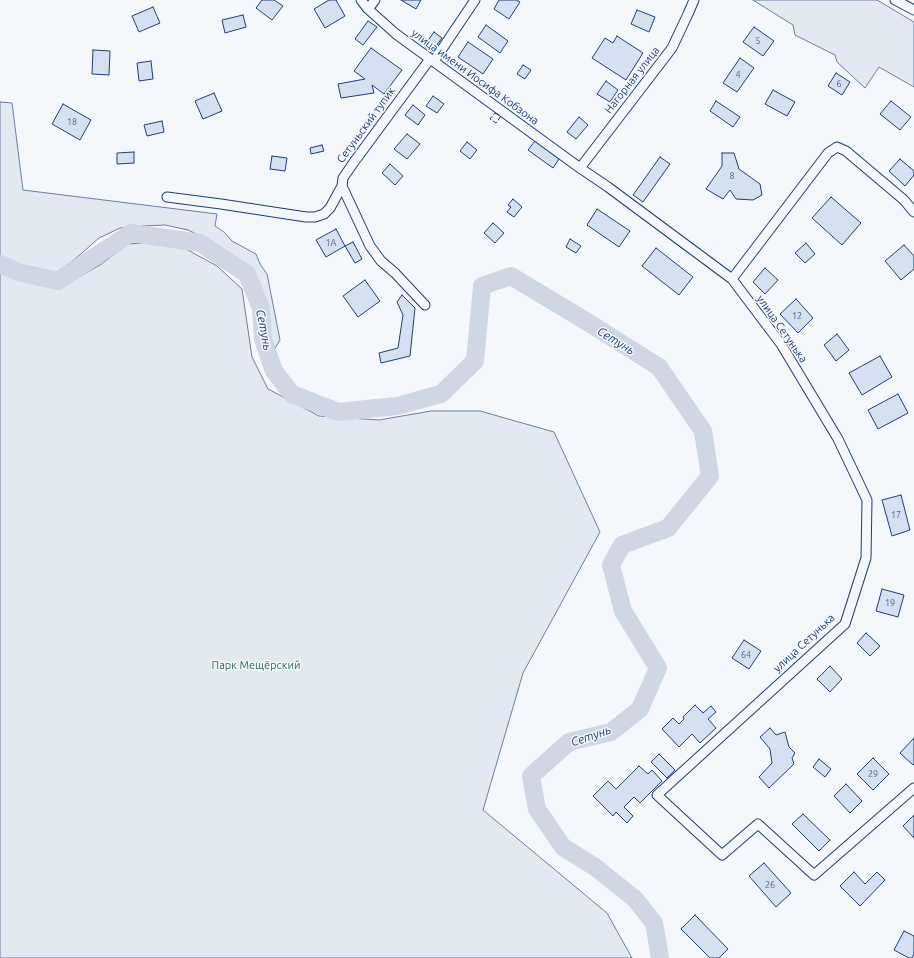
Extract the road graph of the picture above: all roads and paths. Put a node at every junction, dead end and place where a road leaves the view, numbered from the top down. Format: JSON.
{"nodes":[{"id":1,"x":361,"y":0,"type":"edge"},
{"id":2,"x":374,"y":0,"type":"edge"},
{"id":3,"x":475,"y":0,"type":"edge"},
{"id":4,"x":694,"y":0,"type":"edge"},
{"id":5,"x":895,"y":0,"type":"edge"},
{"id":6,"x":368,"y":9,"type":"junction"},
{"id":7,"x":914,"y":10,"type":"edge"},
{"id":8,"x":432,"y":60,"type":"junction"},
{"id":9,"x":580,"y":168,"type":"junction"},
{"id":10,"x":342,"y":186,"type":"junction"},
{"id":11,"x":167,"y":197,"type":"dead end"},
{"id":12,"x":914,"y":212,"type":"edge"},
{"id":13,"x":732,"y":279,"type":"junction"},
{"id":14,"x":425,"y":305,"type":"dead end"},
{"id":15,"x":914,"y":788,"type":"edge"}],
"edges":[{"from":1,"to":6,"type":"street","name":"улица имени Иосифа Кобзона"},
{"from":2,"to":6,"type":"street"},
{"from":3,"to":8,"type":"street","name":"Сетуньский тупик"},
{"from":4,"to":9,"type":"street","name":"Нагорная улица"},
{"from":5,"to":7,"type":"street"},
{"from":6,"to":8,"type":"street","name":"улица имени Иосифа Кобзона"},
{"from":8,"to":9,"type":"street","name":"улица имени Иосифа Кобзона"},
{"from":8,"to":10,"type":"street","name":"Сетуньский тупик"},
{"from":9,"to":13,"type":"street","name":"улица имени Иосифа Кобзона"},
{"from":10,"to":11,"type":"street","name":"Сетуньский тупик"},
{"from":10,"to":14,"type":"street"},
{"from":12,"to":13,"type":"street"},
{"from":13,"to":15,"type":"street","name":"улица Сетунька"}]}
